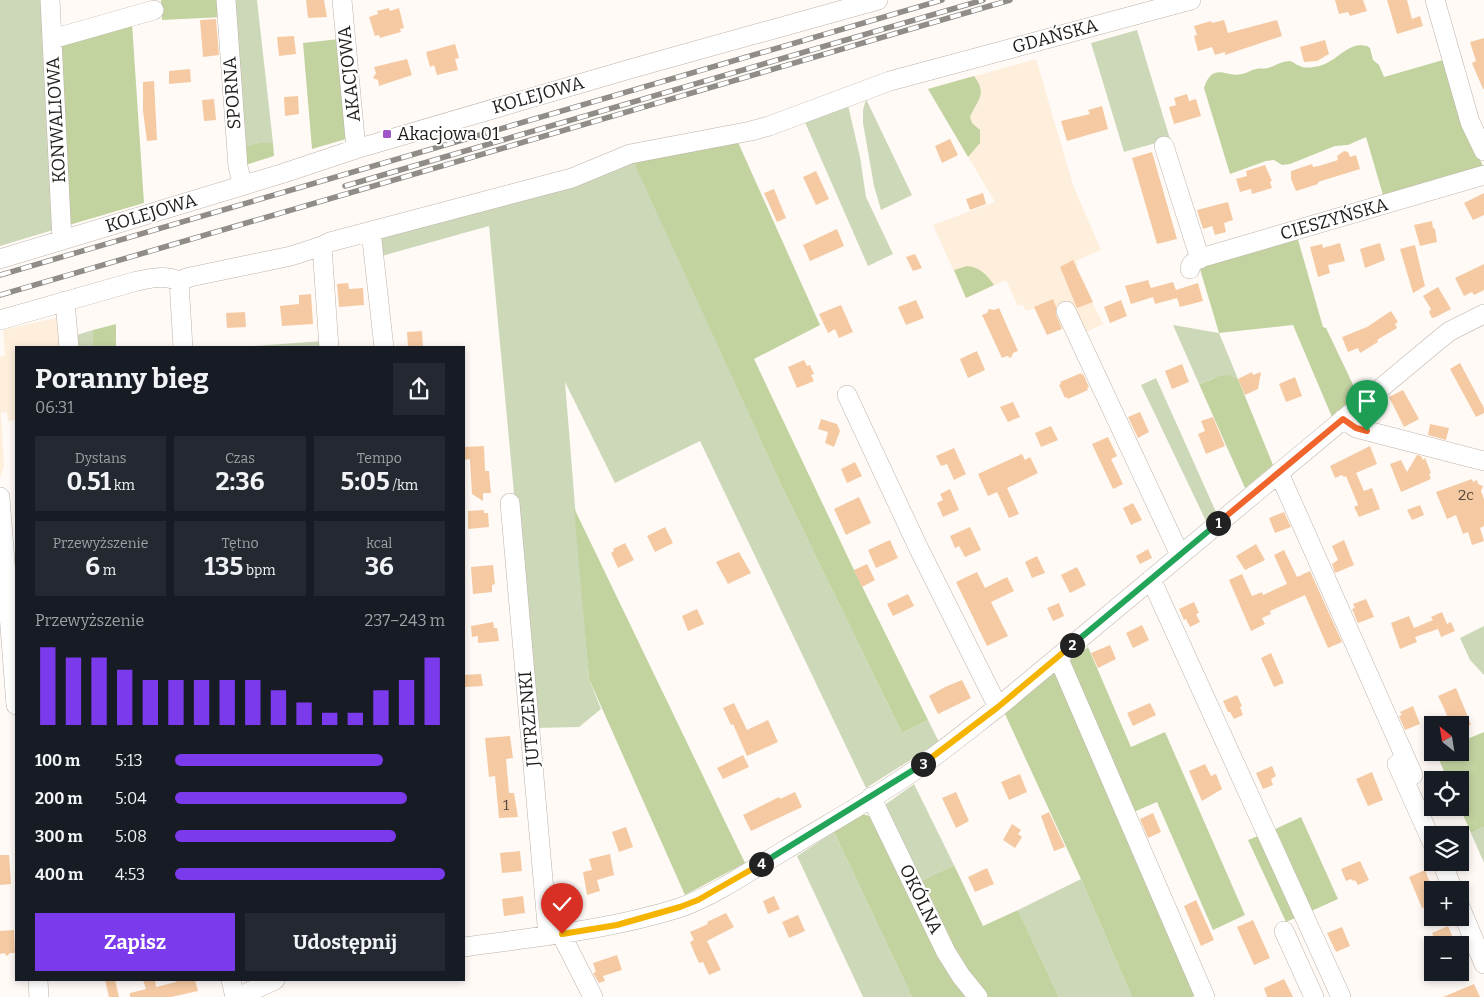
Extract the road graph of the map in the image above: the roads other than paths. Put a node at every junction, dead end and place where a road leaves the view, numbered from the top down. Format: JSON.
{"nodes":[{"id":1,"x":50,"y":0,"type":"edge"},
{"id":2,"x":226,"y":0,"type":"edge"},
{"id":3,"x":878,"y":0,"type":"edge"},
{"id":4,"x":1191,"y":0,"type":"edge"},
{"id":5,"x":1434,"y":0,"type":"edge"},
{"id":6,"x":346,"y":1,"type":"edge"},
{"id":7,"x":154,"y":10,"type":"dead end"},
{"id":8,"x":52,"y":39,"type":"junction"},
{"id":9,"x":1164,"y":146,"type":"dead end"},
{"id":10,"x":356,"y":149,"type":"junction"},
{"id":11,"x":1484,"y":151,"type":"edge"},
{"id":12,"x":1484,"y":175,"type":"edge"},
{"id":13,"x":243,"y":185,"type":"junction"},
{"id":14,"x":372,"y":230,"type":"junction"},
{"id":15,"x":62,"y":240,"type":"junction"},
{"id":16,"x":322,"y":246,"type":"junction"},
{"id":17,"x":0,"y":259,"type":"edge"},
{"id":18,"x":179,"y":281,"type":"junction"},
{"id":19,"x":66,"y":301,"type":"junction"},
{"id":20,"x":1066,"y":311,"type":"dead end"},
{"id":21,"x":1484,"y":314,"type":"edge"},
{"id":22,"x":0,"y":320,"type":"edge"},
{"id":23,"x":69,"y":346,"type":"edge"},
{"id":24,"x":183,"y":346,"type":"edge"},
{"id":25,"x":329,"y":346,"type":"edge"},
{"id":26,"x":384,"y":346,"type":"edge"},
{"id":27,"x":847,"y":395,"type":"dead end"},
{"id":28,"x":862,"y":414,"type":"dead end"},
{"id":29,"x":1343,"y":419,"type":"junction"},
{"id":30,"x":1484,"y":461,"type":"edge"},
{"id":31,"x":1279,"y":473,"type":"junction"},
{"id":32,"x":0,"y":497,"type":"edge"},
{"id":33,"x":510,"y":503,"type":"dead end"},
{"id":34,"x":1180,"y":554,"type":"junction"},
{"id":35,"x":1151,"y":579,"type":"junction"},
{"id":36,"x":1058,"y":657,"type":"junction"},
{"id":37,"x":15,"y":692,"type":"edge"},
{"id":38,"x":1001,"y":704,"type":"junction"},
{"id":39,"x":1390,"y":749,"type":"dead end"},
{"id":40,"x":1413,"y":775,"type":"dead end"},
{"id":41,"x":871,"y":797,"type":"junction"},
{"id":42,"x":1425,"y":826,"type":"edge"},
{"id":43,"x":1468,"y":926,"type":"edge"},
{"id":44,"x":1284,"y":931,"type":"dead end"},
{"id":45,"x":554,"y":935,"type":"junction"},
{"id":46,"x":465,"y":947,"type":"edge"},
{"id":47,"x":1484,"y":964,"type":"edge"},
{"id":48,"x":38,"y":981,"type":"edge"},
{"id":49,"x":231,"y":981,"type":"edge"},
{"id":50,"x":272,"y":981,"type":"edge"},
{"id":51,"x":39,"y":997,"type":"edge"},
{"id":52,"x":237,"y":997,"type":"edge"},
{"id":53,"x":594,"y":997,"type":"edge"},
{"id":54,"x":978,"y":997,"type":"edge"},
{"id":55,"x":1205,"y":997,"type":"edge"},
{"id":56,"x":1314,"y":997,"type":"edge"},
{"id":57,"x":1341,"y":997,"type":"edge"}],
"edges":[{"from":1,"to":8,"type":"street","name":"KONWALIOWA"},
{"from":2,"to":13,"type":"street","name":"SPORNA"},
{"from":3,"to":10,"type":"street","name":"KOLEJOWA"},
{"from":4,"to":14,"type":"street","name":"GDAŃSKA"},
{"from":5,"to":11,"type":"street"},
{"from":6,"to":10,"type":"street","name":"AKACJOWA"},
{"from":7,"to":8,"type":"street"},
{"from":8,"to":15,"type":"street","name":"KONWALIOWA"},
{"from":9,"to":12,"type":"street","name":"CIESZYŃSKA"},
{"from":10,"to":13,"type":"street","name":"KOLEJOWA"},
{"from":13,"to":15,"type":"street","name":"KOLEJOWA"},
{"from":14,"to":16,"type":"street"},
{"from":14,"to":26,"type":"street"},
{"from":15,"to":17,"type":"street","name":"KOLEJOWA"},
{"from":16,"to":18,"type":"street"},
{"from":16,"to":25,"type":"street"},
{"from":18,"to":19,"type":"street"},
{"from":18,"to":24,"type":"street"},
{"from":19,"to":22,"type":"street"},
{"from":19,"to":23,"type":"street"},
{"from":20,"to":34,"type":"street"},
{"from":21,"to":29,"type":"street"},
{"from":27,"to":38,"type":"street"},
{"from":28,"to":38,"type":"street"},
{"from":29,"to":30,"type":"street"},
{"from":29,"to":31,"type":"street"},
{"from":31,"to":34,"type":"street"},
{"from":31,"to":40,"type":"street"},
{"from":32,"to":37,"type":"street"},
{"from":33,"to":45,"type":"street","name":"JUTRZENKI"},
{"from":34,"to":35,"type":"street"},
{"from":35,"to":36,"type":"street"},
{"from":35,"to":57,"type":"street"},
{"from":36,"to":38,"type":"street"},
{"from":36,"to":55,"type":"street"},
{"from":38,"to":41,"type":"street"},
{"from":39,"to":42,"type":"street"},
{"from":41,"to":45,"type":"street"},
{"from":41,"to":54,"type":"street","name":"OKÓLNA"},
{"from":43,"to":47,"type":"street"},
{"from":44,"to":56,"type":"street"},
{"from":45,"to":46,"type":"street"},
{"from":45,"to":53,"type":"street"},
{"from":48,"to":51,"type":"street"},
{"from":49,"to":52,"type":"street"},
{"from":50,"to":52,"type":"street"}]}
